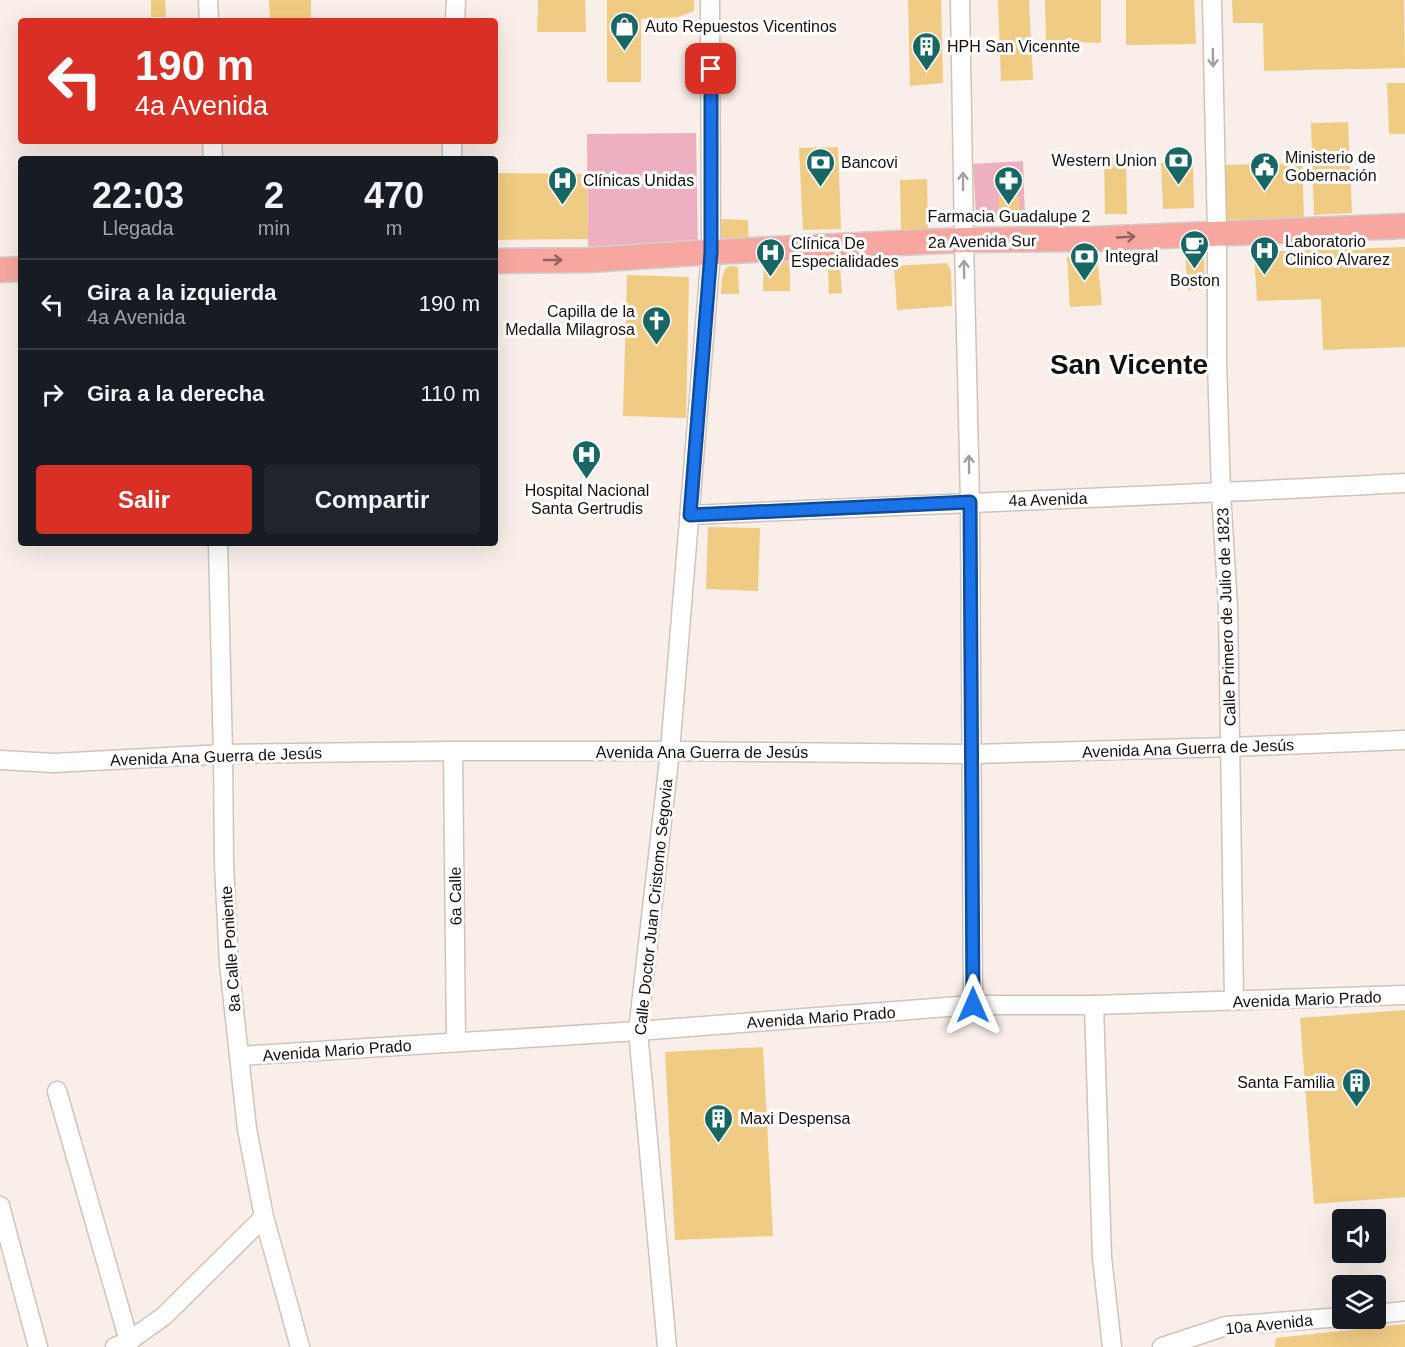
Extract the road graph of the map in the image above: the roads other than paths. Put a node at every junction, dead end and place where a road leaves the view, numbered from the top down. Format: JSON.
{"nodes":[{"id":1,"x":208,"y":0,"type":"edge"},
{"id":2,"x":456,"y":0,"type":"edge"},
{"id":3,"x":710,"y":0,"type":"edge"},
{"id":4,"x":960,"y":0,"type":"edge"},
{"id":5,"x":1212,"y":0,"type":"edge"},
{"id":6,"x":209,"y":18,"type":"edge"},
{"id":7,"x":455,"y":18,"type":"edge"},
{"id":8,"x":1405,"y":226,"type":"edge"},
{"id":9,"x":1216,"y":233,"type":"junction"},
{"id":10,"x":964,"y":240,"type":"junction"},
{"id":11,"x":711,"y":252,"type":"junction"},
{"id":12,"x":498,"y":261,"type":"edge"},
{"id":13,"x":18,"y":269,"type":"edge"},
{"id":14,"x":0,"y":270,"type":"edge"},
{"id":15,"x":1405,"y":483,"type":"edge"},
{"id":16,"x":1221,"y":493,"type":"junction"},
{"id":17,"x":970,"y":502,"type":"junction"},
{"id":18,"x":690,"y":515,"type":"junction"},
{"id":19,"x":218,"y":546,"type":"edge"},
{"id":20,"x":1405,"y":740,"type":"edge"},
{"id":21,"x":1230,"y":747,"type":"junction"},
{"id":22,"x":453,"y":751,"type":"junction"},
{"id":23,"x":670,"y":751,"type":"junction"},
{"id":24,"x":223,"y":754,"type":"junction"},
{"id":25,"x":972,"y":754,"type":"junction"},
{"id":26,"x":0,"y":760,"type":"edge"},
{"id":27,"x":1405,"y":995,"type":"edge"},
{"id":28,"x":1234,"y":1001,"type":"junction"},
{"id":29,"x":973,"y":1005,"type":"junction"},
{"id":30,"x":1094,"y":1005,"type":"junction"},
{"id":31,"x":638,"y":1031,"type":"junction"},
{"id":32,"x":456,"y":1042,"type":"junction"},
{"id":33,"x":238,"y":1056,"type":"junction"},
{"id":34,"x":57,"y":1091,"type":"dead end"},
{"id":35,"x":0,"y":1206,"type":"edge"},
{"id":36,"x":264,"y":1216,"type":"junction"},
{"id":37,"x":1405,"y":1311,"type":"edge"},
{"id":38,"x":1386,"y":1313,"type":"edge"},
{"id":39,"x":1332,"y":1318,"type":"edge"},
{"id":40,"x":122,"y":1344,"type":"edge"},
{"id":41,"x":38,"y":1347,"type":"edge"},
{"id":42,"x":300,"y":1347,"type":"edge"},
{"id":43,"x":667,"y":1347,"type":"edge"},
{"id":44,"x":1112,"y":1347,"type":"edge"},
{"id":45,"x":1162,"y":1347,"type":"edge"}],
"edges":[{"from":1,"to":6,"type":"street"},
{"from":2,"to":7,"type":"street"},
{"from":3,"to":11,"type":"street","name":"Calle Doctor Juan Cristomo Segovia"},
{"from":10,"to":4,"type":"street","one_way":true},
{"from":5,"to":9,"type":"street","name":"Calle Primero de Julio de 1823","one_way":true},
{"from":8,"to":9,"type":"main road","name":"2a Avenida Sur"},
{"from":10,"to":9,"type":"main road","name":"2a Avenida Sur","one_way":true},
{"from":9,"to":16,"type":"street","name":"Calle Primero de Julio de 1823"},
{"from":10,"to":11,"type":"main road","name":"2a Avenida Sur"},
{"from":17,"to":10,"type":"street","one_way":true},
{"from":12,"to":11,"type":"main road","name":"2a Avenida Sur","one_way":true},
{"from":11,"to":18,"type":"street","name":"Calle Doctor Juan Cristomo Segovia"},
{"from":13,"to":14,"type":"main road"},
{"from":15,"to":16,"type":"street","name":"4a Avenida"},
{"from":16,"to":17,"type":"street","name":"4a Avenida"},
{"from":16,"to":21,"type":"street","name":"Calle Primero de Julio de 1823"},
{"from":17,"to":18,"type":"street","name":"4a Avenida"},
{"from":17,"to":25,"type":"street"},
{"from":18,"to":23,"type":"street","name":"Calle Doctor Juan Cristomo Segovia"},
{"from":19,"to":24,"type":"street","name":"8a Calle Poniente"},
{"from":20,"to":21,"type":"street","name":"Avenida Ana Guerra de Jesús"},
{"from":21,"to":25,"type":"street","name":"Avenida Ana Guerra de Jesús"},
{"from":21,"to":28,"type":"street","name":"Calle Primero de Julio de 1823"},
{"from":22,"to":23,"type":"street","name":"Avenida Ana Guerra de Jesús"},
{"from":22,"to":24,"type":"street","name":"Avenida Ana Guerra de Jesús"},
{"from":22,"to":32,"type":"street","name":"6a Calle"},
{"from":23,"to":25,"type":"street","name":"Avenida Ana Guerra de Jesús"},
{"from":23,"to":31,"type":"street","name":"Calle Doctor Juan Cristomo Segovia"},
{"from":24,"to":26,"type":"street","name":"Avenida Ana Guerra de Jesús"},
{"from":24,"to":33,"type":"street","name":"8a Calle Poniente"},
{"from":25,"to":29,"type":"street"},
{"from":27,"to":28,"type":"street","name":"Avenida Mario Prado"},
{"from":28,"to":30,"type":"street","name":"Avenida Mario Prado"},
{"from":29,"to":30,"type":"street","name":"Avenida Mario Prado"},
{"from":29,"to":31,"type":"street","name":"Avenida Mario Prado"},
{"from":30,"to":44,"type":"street"},
{"from":31,"to":32,"type":"street","name":"Avenida Mario Prado"},
{"from":31,"to":43,"type":"street","name":"Calle Doctor Juan Cristomo Segovia"},
{"from":32,"to":33,"type":"street","name":"Avenida Mario Prado"},
{"from":33,"to":36,"type":"street","name":"8a Calle Poniente"},
{"from":34,"to":40,"type":"street"},
{"from":35,"to":41,"type":"street"},
{"from":36,"to":40,"type":"street"},
{"from":36,"to":42,"type":"street","name":"8a Calle Poniente"},
{"from":37,"to":38,"type":"street"},
{"from":39,"to":45,"type":"street","name":"10a Avenida"}]}
